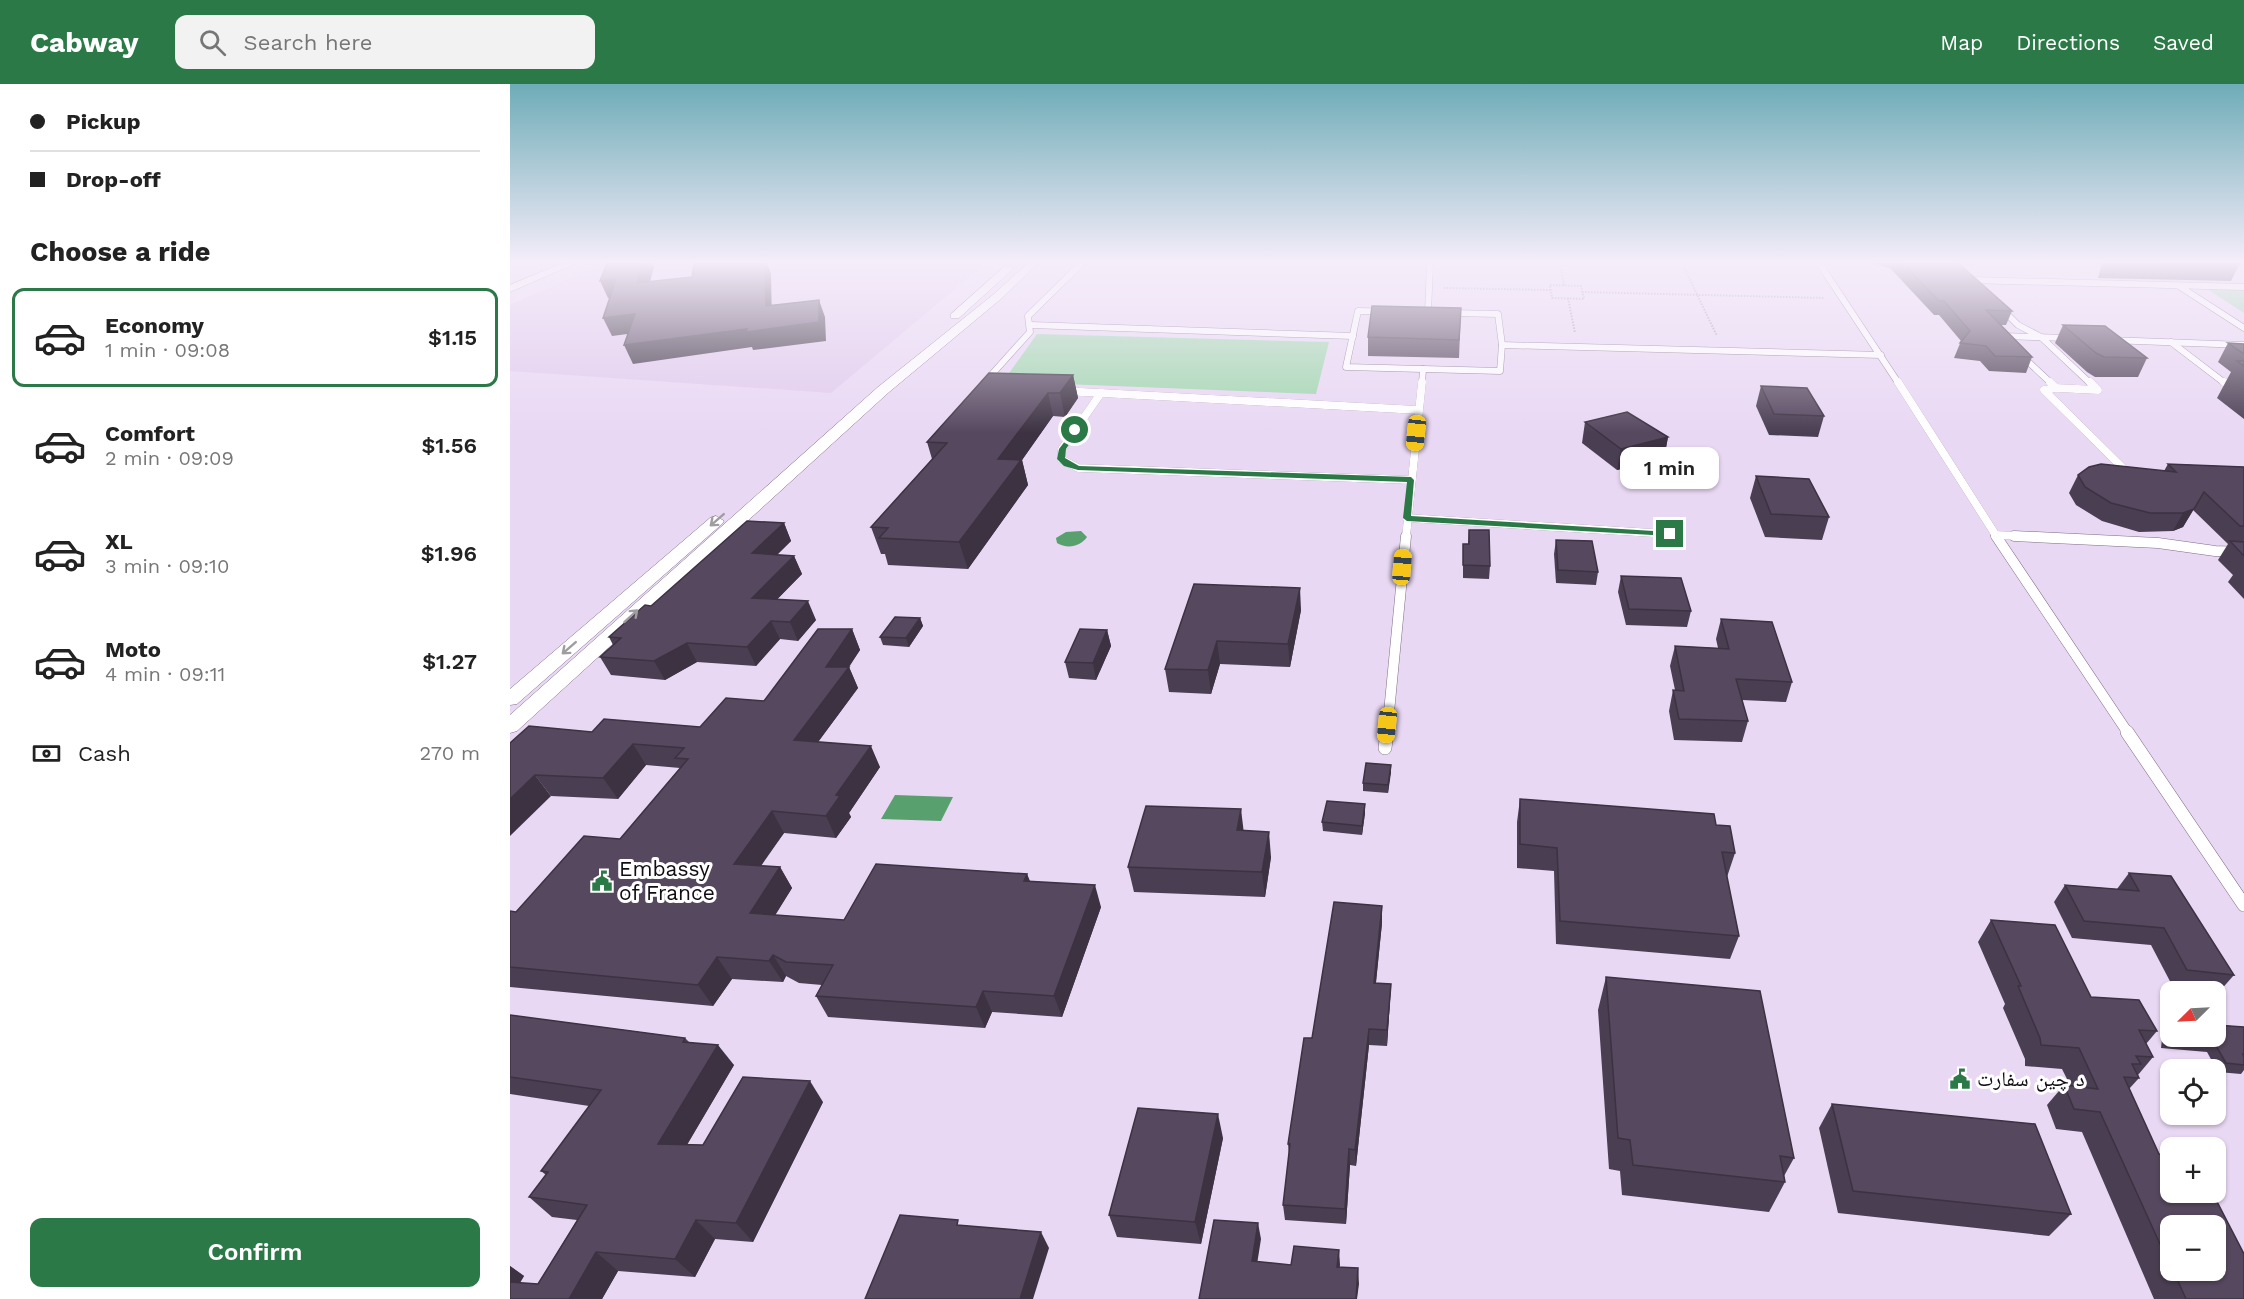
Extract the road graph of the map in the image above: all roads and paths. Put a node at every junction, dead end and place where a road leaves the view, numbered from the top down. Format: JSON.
{"nodes":[{"id":1,"x":956,"y":320,"type":"edge"},
{"id":2,"x":966,"y":320,"type":"edge"},
{"id":3,"x":1029,"y":320,"type":"edge"},
{"id":4,"x":1356,"y":320,"type":"edge"},
{"id":5,"x":1499,"y":320,"type":"edge"},
{"id":6,"x":1572,"y":320,"type":"edge"},
{"id":7,"x":1709,"y":320,"type":"edge"},
{"id":8,"x":1857,"y":320,"type":"edge"},
{"id":9,"x":2012,"y":320,"type":"edge"},
{"id":10,"x":2231,"y":320,"type":"edge"},
{"id":11,"x":1031,"y":325,"type":"junction"},
{"id":12,"x":2244,"y":328,"type":"edge"},
{"id":13,"x":1353,"y":336,"type":"junction"},
{"id":14,"x":2041,"y":338,"type":"junction"},
{"id":15,"x":2076,"y":339,"type":"edge"},
{"id":16,"x":2100,"y":339,"type":"edge"},
{"id":17,"x":1576,"y":340,"type":"dead end"},
{"id":18,"x":2171,"y":342,"type":"junction"},
{"id":19,"x":2009,"y":344,"type":"edge"},
{"id":20,"x":1502,"y":345,"type":"junction"},
{"id":21,"x":2244,"y":345,"type":"edge"},
{"id":22,"x":924,"y":350,"type":"junction"},
{"id":23,"x":1724,"y":350,"type":"junction"},
{"id":24,"x":2017,"y":351,"type":"edge"},
{"id":25,"x":1881,"y":355,"type":"junction"},
{"id":26,"x":1423,"y":369,"type":"junction"},
{"id":27,"x":2056,"y":388,"type":"junction"},
{"id":28,"x":990,"y":389,"type":"edge"},
{"id":29,"x":1057,"y":391,"type":"edge"},
{"id":30,"x":2244,"y":391,"type":"edge"},
{"id":31,"x":1101,"y":393,"type":"junction"},
{"id":32,"x":1418,"y":410,"type":"junction"},
{"id":33,"x":1411,"y":480,"type":"junction"},
{"id":34,"x":2136,"y":482,"type":"edge"},
{"id":35,"x":1407,"y":518,"type":"junction"},
{"id":36,"x":1670,"y":534,"type":"dead end"},
{"id":37,"x":1995,"y":535,"type":"junction"},
{"id":38,"x":2244,"y":552,"type":"edge"},
{"id":39,"x":510,"y":699,"type":"edge"},
{"id":40,"x":514,"y":718,"type":"edge"},
{"id":41,"x":1385,"y":747,"type":"dead end"},
{"id":42,"x":2244,"y":905,"type":"edge"}],
"edges":[{"from":1,"to":22,"type":"street"},
{"from":2,"to":22,"type":"street"},
{"from":3,"to":11,"type":"lane"},
{"from":4,"to":13,"type":"lane"},
{"from":5,"to":20,"type":"lane"},
{"from":6,"to":17,"type":"path"},
{"from":7,"to":23,"type":"path"},
{"from":8,"to":25,"type":"lane"},
{"from":9,"to":14,"type":"lane"},
{"from":10,"to":12,"type":"lane"},
{"from":11,"to":13,"type":"lane"},
{"from":11,"to":28,"type":"lane"},
{"from":13,"to":26,"type":"lane"},
{"from":14,"to":15,"type":"lane"},
{"from":14,"to":19,"type":"lane"},
{"from":14,"to":27,"type":"lane"},
{"from":16,"to":18,"type":"lane"},
{"from":18,"to":21,"type":"lane"},
{"from":18,"to":30,"type":"lane"},
{"from":20,"to":23,"type":"lane"},
{"from":20,"to":26,"type":"lane"},
{"from":22,"to":39,"type":"street","one_way":true},
{"from":40,"to":22,"type":"street","one_way":true},
{"from":23,"to":25,"type":"lane"},
{"from":24,"to":27,"type":"lane"},
{"from":25,"to":37,"type":"lane"},
{"from":26,"to":32,"type":"lane"},
{"from":27,"to":34,"type":"lane"},
{"from":29,"to":31,"type":"lane"},
{"from":31,"to":32,"type":"lane"},
{"from":31,"to":33,"type":"lane"},
{"from":32,"to":33,"type":"lane"},
{"from":33,"to":35,"type":"lane"},
{"from":35,"to":36,"type":"lane"},
{"from":35,"to":41,"type":"lane"},
{"from":37,"to":38,"type":"lane"},
{"from":37,"to":42,"type":"lane"}]}
